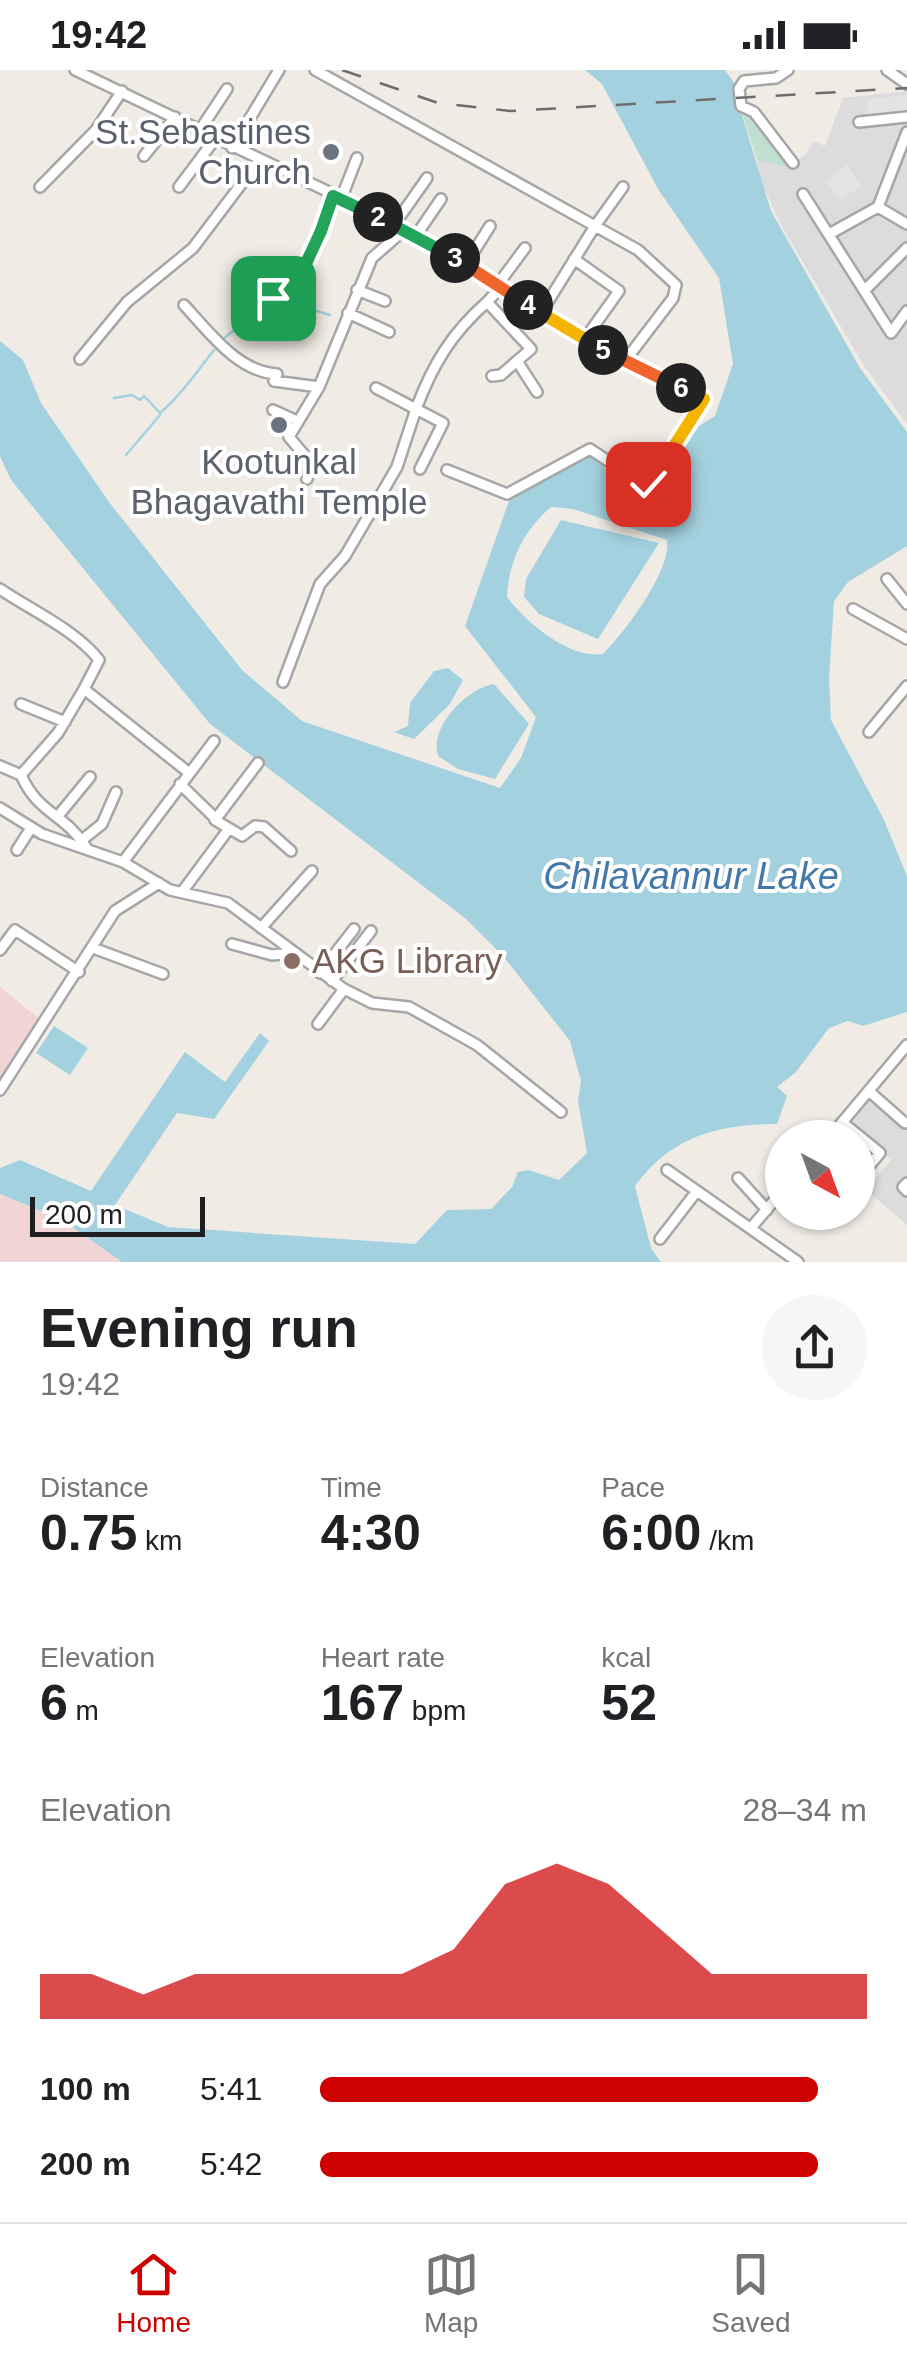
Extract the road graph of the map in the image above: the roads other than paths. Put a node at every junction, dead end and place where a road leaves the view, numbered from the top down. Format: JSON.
{"nodes":[{"id":1,"x":76,"y":70,"type":"edge"},
{"id":2,"x":279,"y":70,"type":"edge"},
{"id":3,"x":315,"y":70,"type":"edge"},
{"id":4,"x":788,"y":70,"type":"edge"},
{"id":5,"x":887,"y":70,"type":"edge"},
{"id":6,"x":907,"y":84,"type":"edge"},
{"id":7,"x":226,"y":89,"type":"dead end"},
{"id":8,"x":122,"y":91,"type":"junction"},
{"id":9,"x":175,"y":117,"type":"junction"},
{"id":10,"x":907,"y":117,"type":"edge"},
{"id":11,"x":859,"y":122,"type":"dead end"},
{"id":12,"x":200,"y":130,"type":"junction"},
{"id":13,"x":907,"y":132,"type":"edge"},
{"id":14,"x":215,"y":139,"type":"junction"},
{"id":15,"x":232,"y":148,"type":"junction"},
{"id":16,"x":144,"y":156,"type":"dead end"},
{"id":17,"x":358,"y":158,"type":"dead end"},
{"id":18,"x":258,"y":162,"type":"junction"},
{"id":19,"x":793,"y":163,"type":"dead end"},
{"id":20,"x":427,"y":178,"type":"dead end"},
{"id":21,"x":40,"y":187,"type":"dead end"},
{"id":22,"x":179,"y":187,"type":"dead end"},
{"id":23,"x":622,"y":187,"type":"dead end"},
{"id":24,"x":803,"y":194,"type":"dead end"},
{"id":25,"x":337,"y":197,"type":"junction"},
{"id":26,"x":441,"y":199,"type":"dead end"},
{"id":27,"x":878,"y":207,"type":"junction"},
{"id":28,"x":907,"y":224,"type":"edge"},
{"id":29,"x":490,"y":226,"type":"dead end"},
{"id":30,"x":595,"y":226,"type":"junction"},
{"id":31,"x":399,"y":228,"type":"junction"},
{"id":32,"x":831,"y":233,"type":"junction"},
{"id":33,"x":415,"y":237,"type":"junction"},
{"id":34,"x":524,"y":248,"type":"dead end"},
{"id":35,"x":907,"y":248,"type":"edge"},
{"id":36,"x":574,"y":260,"type":"junction"},
{"id":37,"x":466,"y":264,"type":"junction"},
{"id":38,"x":500,"y":285,"type":"junction"},
{"id":39,"x":866,"y":289,"type":"junction"},
{"id":40,"x":357,"y":290,"type":"junction"},
{"id":41,"x":245,"y":300,"type":"dead end"},
{"id":42,"x":385,"y":300,"type":"dead end"},
{"id":43,"x":487,"y":302,"type":"junction"},
{"id":44,"x":184,"y":304,"type":"dead end"},
{"id":45,"x":907,"y":311,"type":"edge"},
{"id":46,"x":348,"y":313,"type":"junction"},
{"id":47,"x":541,"y":313,"type":"junction"},
{"id":48,"x":388,"y":332,"type":"dead end"},
{"id":49,"x":584,"y":340,"type":"junction"},
{"id":50,"x":531,"y":349,"type":"junction"},
{"id":51,"x":540,"y":359,"type":"dead end"},
{"id":52,"x":80,"y":360,"type":"dead end"},
{"id":53,"x":517,"y":361,"type":"junction"},
{"id":54,"x":624,"y":361,"type":"junction"},
{"id":55,"x":492,"y":376,"type":"dead end"},
{"id":56,"x":319,"y":387,"type":"junction"},
{"id":57,"x":376,"y":388,"type":"dead end"},
{"id":58,"x":537,"y":392,"type":"dead end"},
{"id":59,"x":416,"y":409,"type":"junction"},
{"id":60,"x":274,"y":410,"type":"dead end"},
{"id":61,"x":295,"y":420,"type":"junction"},
{"id":62,"x":420,"y":469,"type":"dead end"},
{"id":63,"x":447,"y":470,"type":"dead end"},
{"id":64,"x":306,"y":479,"type":"dead end"},
{"id":65,"x":887,"y":579,"type":"dead end"},
{"id":66,"x":0,"y":589,"type":"edge"},
{"id":67,"x":903,"y":590,"type":"edge"},
{"id":68,"x":907,"y":604,"type":"edge"},
{"id":69,"x":853,"y":610,"type":"dead end"},
{"id":70,"x":907,"y":639,"type":"edge"},
{"id":71,"x":283,"y":682,"type":"dead end"},
{"id":72,"x":907,"y":686,"type":"edge"},
{"id":73,"x":84,"y":689,"type":"junction"},
{"id":74,"x":21,"y":704,"type":"dead end"},
{"id":75,"x":65,"y":722,"type":"junction"},
{"id":76,"x":870,"y":732,"type":"dead end"},
{"id":77,"x":214,"y":742,"type":"dead end"},
{"id":78,"x":258,"y":763,"type":"dead end"},
{"id":79,"x":0,"y":766,"type":"edge"},
{"id":80,"x":188,"y":772,"type":"junction"},
{"id":81,"x":21,"y":775,"type":"junction"},
{"id":82,"x":90,"y":777,"type":"dead end"},
{"id":83,"x":180,"y":784,"type":"junction"},
{"id":84,"x":116,"y":792,"type":"dead end"},
{"id":85,"x":5,"y":811,"type":"edge"},
{"id":86,"x":58,"y":816,"type":"junction"},
{"id":87,"x":214,"y":817,"type":"junction"},
{"id":88,"x":0,"y":825,"type":"edge"},
{"id":89,"x":31,"y":828,"type":"junction"},
{"id":90,"x":228,"y":830,"type":"junction"},
{"id":91,"x":84,"y":843,"type":"junction"},
{"id":92,"x":17,"y":850,"type":"dead end"},
{"id":93,"x":291,"y":851,"type":"dead end"},
{"id":94,"x":123,"y":862,"type":"junction"},
{"id":95,"x":312,"y":871,"type":"dead end"},
{"id":96,"x":159,"y":883,"type":"junction"},
{"id":97,"x":182,"y":892,"type":"junction"},
{"id":98,"x":261,"y":928,"type":"junction"},
{"id":99,"x":354,"y":929,"type":"dead end"},
{"id":100,"x":372,"y":932,"type":"dead end"},
{"id":101,"x":232,"y":944,"type":"dead end"},
{"id":102,"x":93,"y":948,"type":"junction"},
{"id":103,"x":0,"y":950,"type":"edge"},
{"id":104,"x":293,"y":953,"type":"junction"},
{"id":105,"x":79,"y":972,"type":"junction"},
{"id":106,"x":320,"y":973,"type":"junction"},
{"id":107,"x":163,"y":974,"type":"dead end"},
{"id":108,"x":332,"y":981,"type":"junction"},
{"id":109,"x":344,"y":990,"type":"junction"},
{"id":110,"x":318,"y":1024,"type":"dead end"},
{"id":111,"x":907,"y":1046,"type":"edge"},
{"id":112,"x":896,"y":1059,"type":"junction"},
{"id":113,"x":907,"y":1068,"type":"edge"},
{"id":114,"x":0,"y":1090,"type":"edge"},
{"id":115,"x":870,"y":1092,"type":"junction"},
{"id":116,"x":561,"y":1112,"type":"dead end"},
{"id":117,"x":844,"y":1120,"type":"edge"},
{"id":118,"x":905,"y":1124,"type":"edge"},
{"id":119,"x":667,"y":1170,"type":"dead end"},
{"id":120,"x":738,"y":1178,"type":"dead end"},
{"id":121,"x":697,"y":1191,"type":"junction"},
{"id":122,"x":765,"y":1208,"type":"edge"},
{"id":123,"x":765,"y":1212,"type":"edge"},
{"id":124,"x":751,"y":1228,"type":"junction"},
{"id":125,"x":660,"y":1239,"type":"dead end"},
{"id":126,"x":798,"y":1262,"type":"edge"}],
"edges":[{"from":1,"to":8,"type":"street"},
{"from":2,"to":15,"type":"street"},
{"from":3,"to":30,"type":"street"},
{"from":4,"to":19,"type":"street"},
{"from":5,"to":6,"type":"street"},
{"from":7,"to":12,"type":"street"},
{"from":8,"to":9,"type":"street"},
{"from":8,"to":21,"type":"street"},
{"from":9,"to":12,"type":"street"},
{"from":9,"to":16,"type":"street"},
{"from":10,"to":11,"type":"street"},
{"from":12,"to":14,"type":"street"},
{"from":13,"to":27,"type":"street"},
{"from":14,"to":15,"type":"street"},
{"from":14,"to":22,"type":"street"},
{"from":15,"to":18,"type":"street"},
{"from":17,"to":25,"type":"street"},
{"from":18,"to":25,"type":"street"},
{"from":18,"to":52,"type":"street"},
{"from":20,"to":31,"type":"street"},
{"from":23,"to":30,"type":"street"},
{"from":24,"to":32,"type":"street"},
{"from":25,"to":31,"type":"street"},
{"from":25,"to":41,"type":"street"},
{"from":26,"to":33,"type":"street"},
{"from":27,"to":28,"type":"street"},
{"from":27,"to":32,"type":"street"},
{"from":29,"to":37,"type":"street"},
{"from":30,"to":36,"type":"street"},
{"from":30,"to":54,"type":"street"},
{"from":31,"to":33,"type":"street"},
{"from":31,"to":40,"type":"street"},
{"from":32,"to":39,"type":"street"},
{"from":33,"to":37,"type":"street"},
{"from":34,"to":38,"type":"street"},
{"from":35,"to":39,"type":"street"},
{"from":36,"to":47,"type":"street"},
{"from":36,"to":49,"type":"street"},
{"from":37,"to":38,"type":"street"},
{"from":38,"to":43,"type":"street"},
{"from":38,"to":47,"type":"street"},
{"from":39,"to":45,"type":"street"},
{"from":40,"to":42,"type":"street"},
{"from":40,"to":46,"type":"street"},
{"from":43,"to":50,"type":"street"},
{"from":43,"to":59,"type":"street"},
{"from":44,"to":56,"type":"street"},
{"from":46,"to":48,"type":"street"},
{"from":46,"to":56,"type":"street"},
{"from":47,"to":49,"type":"street"},
{"from":49,"to":54,"type":"street"},
{"from":50,"to":51,"type":"street"},
{"from":50,"to":53,"type":"street"},
{"from":53,"to":55,"type":"street"},
{"from":53,"to":58,"type":"street"},
{"from":54,"to":63,"type":"street"},
{"from":56,"to":61,"type":"street"},
{"from":57,"to":59,"type":"street"},
{"from":59,"to":62,"type":"street"},
{"from":59,"to":71,"type":"street"},
{"from":60,"to":61,"type":"street"},
{"from":61,"to":64,"type":"street"},
{"from":65,"to":67,"type":"street"},
{"from":66,"to":73,"type":"street"},
{"from":67,"to":68,"type":"street"},
{"from":69,"to":70,"type":"street"},
{"from":72,"to":76,"type":"street"},
{"from":73,"to":75,"type":"street"},
{"from":73,"to":80,"type":"street"},
{"from":74,"to":75,"type":"street"},
{"from":75,"to":81,"type":"street"},
{"from":77,"to":80,"type":"street"},
{"from":78,"to":87,"type":"street"},
{"from":79,"to":81,"type":"street"},
{"from":80,"to":83,"type":"street"},
{"from":81,"to":86,"type":"street"},
{"from":82,"to":86,"type":"street"},
{"from":83,"to":87,"type":"street"},
{"from":83,"to":94,"type":"street"},
{"from":84,"to":91,"type":"street"},
{"from":85,"to":88,"type":"street"},
{"from":85,"to":89,"type":"street"},
{"from":86,"to":91,"type":"street"},
{"from":87,"to":90,"type":"street"},
{"from":89,"to":91,"type":"street"},
{"from":89,"to":92,"type":"street"},
{"from":90,"to":93,"type":"street"},
{"from":90,"to":97,"type":"street"},
{"from":91,"to":94,"type":"street"},
{"from":94,"to":96,"type":"street"},
{"from":95,"to":98,"type":"street"},
{"from":96,"to":97,"type":"street"},
{"from":96,"to":102,"type":"street"},
{"from":97,"to":98,"type":"street"},
{"from":98,"to":104,"type":"street"},
{"from":99,"to":106,"type":"street"},
{"from":100,"to":108,"type":"street"},
{"from":101,"to":104,"type":"street"},
{"from":102,"to":105,"type":"street"},
{"from":102,"to":107,"type":"street"},
{"from":103,"to":105,"type":"street"},
{"from":104,"to":106,"type":"street"},
{"from":105,"to":114,"type":"street"},
{"from":106,"to":108,"type":"street"},
{"from":108,"to":109,"type":"street"},
{"from":109,"to":110,"type":"street"},
{"from":109,"to":116,"type":"street"},
{"from":111,"to":112,"type":"street"},
{"from":112,"to":113,"type":"street"},
{"from":112,"to":115,"type":"street"},
{"from":115,"to":117,"type":"street"},
{"from":115,"to":118,"type":"street"},
{"from":119,"to":121,"type":"street"},
{"from":120,"to":122,"type":"street"},
{"from":121,"to":124,"type":"street"},
{"from":121,"to":125,"type":"street"},
{"from":123,"to":124,"type":"street"},
{"from":124,"to":126,"type":"street"}]}
